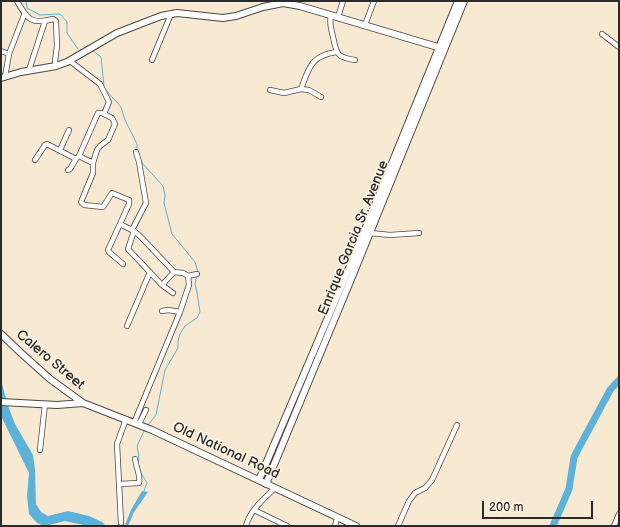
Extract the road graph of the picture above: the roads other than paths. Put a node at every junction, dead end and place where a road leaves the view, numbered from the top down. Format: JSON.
{"nodes":[{"id":1,"x":17,"y":1,"type":"edge"},
{"id":2,"x":343,"y":1,"type":"edge"},
{"id":3,"x":374,"y":1,"type":"edge"},
{"id":4,"x":458,"y":1,"type":"edge"},
{"id":5,"x":464,"y":1,"type":"edge"},
{"id":6,"x":24,"y":14,"type":"junction"},
{"id":7,"x":171,"y":14,"type":"junction"},
{"id":8,"x":331,"y":15,"type":"junction"},
{"id":9,"x":338,"y":17,"type":"junction"},
{"id":10,"x":45,"y":21,"type":"junction"},
{"id":11,"x":365,"y":25,"type":"junction"},
{"id":12,"x":602,"y":34,"type":"dead end"},
{"id":13,"x":619,"y":47,"type":"edge"},
{"id":14,"x":442,"y":48,"type":"junction"},
{"id":15,"x":1,"y":51,"type":"edge"},
{"id":16,"x":336,"y":52,"type":"junction"},
{"id":17,"x":9,"y":54,"type":"junction"},
{"id":18,"x":152,"y":60,"type":"dead end"},
{"id":19,"x":355,"y":60,"type":"dead end"},
{"id":20,"x":70,"y":61,"type":"junction"},
{"id":21,"x":56,"y":66,"type":"junction"},
{"id":22,"x":29,"y":70,"type":"junction"},
{"id":23,"x":3,"y":78,"type":"edge"},
{"id":24,"x":301,"y":89,"type":"junction"},
{"id":25,"x":270,"y":90,"type":"dead end"},
{"id":26,"x":320,"y":97,"type":"dead end"},
{"id":27,"x":104,"y":114,"type":"junction"},
{"id":28,"x":69,"y":130,"type":"dead end"},
{"id":29,"x":60,"y":150,"type":"junction"},
{"id":30,"x":136,"y":152,"type":"dead end"},
{"id":31,"x":78,"y":158,"type":"junction"},
{"id":32,"x":35,"y":160,"type":"dead end"},
{"id":33,"x":93,"y":163,"type":"junction"},
{"id":34,"x":68,"y":170,"type":"dead end"},
{"id":35,"x":120,"y":224,"type":"junction"},
{"id":36,"x":133,"y":230,"type":"junction"},
{"id":37,"x":370,"y":233,"type":"junction"},
{"id":38,"x":419,"y":233,"type":"dead end"},
{"id":39,"x":358,"y":255,"type":"junction"},
{"id":40,"x":123,"y":264,"type":"dead end"},
{"id":41,"x":150,"y":272,"type":"junction"},
{"id":42,"x":174,"y":272,"type":"junction"},
{"id":43,"x":197,"y":274,"type":"dead end"},
{"id":44,"x":188,"y":276,"type":"junction"},
{"id":45,"x":162,"y":285,"type":"junction"},
{"id":46,"x":173,"y":293,"type":"dead end"},
{"id":47,"x":162,"y":311,"type":"dead end"},
{"id":48,"x":180,"y":312,"type":"junction"},
{"id":49,"x":128,"y":326,"type":"dead end"},
{"id":50,"x":1,"y":334,"type":"edge"},
{"id":51,"x":4,"y":402,"type":"edge"},
{"id":52,"x":83,"y":403,"type":"junction"},
{"id":53,"x":45,"y":404,"type":"junction"},
{"id":54,"x":146,"y":410,"type":"dead end"},
{"id":55,"x":126,"y":419,"type":"junction"},
{"id":56,"x":141,"y":425,"type":"junction"},
{"id":57,"x":457,"y":425,"type":"dead end"},
{"id":58,"x":40,"y":450,"type":"dead end"},
{"id":59,"x":135,"y":459,"type":"dead end"},
{"id":60,"x":259,"y":480,"type":"junction"},
{"id":61,"x":119,"y":484,"type":"junction"},
{"id":62,"x":266,"y":484,"type":"junction"},
{"id":63,"x":275,"y":488,"type":"junction"},
{"id":64,"x":254,"y":510,"type":"junction"},
{"id":65,"x":619,"y":514,"type":"edge"},
{"id":66,"x":337,"y":518,"type":"junction"},
{"id":67,"x":121,"y":523,"type":"dead end"},
{"id":68,"x":246,"y":526,"type":"edge"},
{"id":69,"x":286,"y":526,"type":"edge"},
{"id":70,"x":335,"y":526,"type":"edge"},
{"id":71,"x":356,"y":526,"type":"edge"},
{"id":72,"x":398,"y":526,"type":"edge"},
{"id":73,"x":614,"y":526,"type":"edge"}],
"edges":[{"from":1,"to":6,"type":"street"},
{"from":2,"to":9,"type":"street"},
{"from":3,"to":11,"type":"street"},
{"from":4,"to":14,"type":"main road","name":"Enrique Garcia Sr. Avenue"},
{"from":5,"to":14,"type":"main road","name":"Enrique Garcia Sr. Avenue"},
{"from":6,"to":10,"type":"street"},
{"from":6,"to":17,"type":"street"},
{"from":7,"to":8,"type":"main road"},
{"from":7,"to":18,"type":"street"},
{"from":7,"to":20,"type":"main road"},
{"from":8,"to":9,"type":"main road"},
{"from":8,"to":16,"type":"street"},
{"from":9,"to":11,"type":"main road"},
{"from":10,"to":21,"type":"street"},
{"from":10,"to":22,"type":"street"},
{"from":11,"to":14,"type":"main road"},
{"from":12,"to":13,"type":"street"},
{"from":14,"to":37,"type":"main road","name":"Enrique Garcia Sr. Avenue"},
{"from":14,"to":39,"type":"main road","name":"Enrique Garcia Sr. Avenue"},
{"from":15,"to":17,"type":"street"},
{"from":16,"to":19,"type":"street"},
{"from":16,"to":24,"type":"street"},
{"from":17,"to":23,"type":"street"},
{"from":20,"to":21,"type":"main road"},
{"from":20,"to":27,"type":"street"},
{"from":21,"to":22,"type":"main road"},
{"from":22,"to":23,"type":"main road"},
{"from":24,"to":25,"type":"street"},
{"from":24,"to":26,"type":"street"},
{"from":27,"to":31,"type":"street"},
{"from":27,"to":33,"type":"street"},
{"from":28,"to":29,"type":"street"},
{"from":29,"to":31,"type":"street"},
{"from":29,"to":32,"type":"street"},
{"from":30,"to":36,"type":"street"},
{"from":31,"to":33,"type":"street"},
{"from":31,"to":34,"type":"street"},
{"from":33,"to":35,"type":"street"},
{"from":35,"to":36,"type":"street"},
{"from":35,"to":40,"type":"street"},
{"from":36,"to":41,"type":"street"},
{"from":36,"to":42,"type":"street"},
{"from":37,"to":38,"type":"street"},
{"from":37,"to":39,"type":"main road","name":"Enrique Garcia Sr. Avenue"},
{"from":39,"to":60,"type":"main road","name":"Enrique Garcia Sr. Avenue"},
{"from":39,"to":62,"type":"main road","name":"Enrique Garcia Sr. Avenue"},
{"from":41,"to":45,"type":"street"},
{"from":41,"to":49,"type":"street"},
{"from":42,"to":44,"type":"street"},
{"from":42,"to":45,"type":"street"},
{"from":43,"to":44,"type":"street"},
{"from":44,"to":48,"type":"street"},
{"from":45,"to":46,"type":"street"},
{"from":47,"to":48,"type":"street"},
{"from":48,"to":56,"type":"street"},
{"from":50,"to":52,"type":"main road","name":"Calero Street"},
{"from":51,"to":53,"type":"main road"},
{"from":52,"to":53,"type":"main road"},
{"from":52,"to":55,"type":"main road","name":"Old National Road"},
{"from":53,"to":58,"type":"street"},
{"from":54,"to":56,"type":"street"},
{"from":55,"to":56,"type":"main road","name":"Old National Road"},
{"from":55,"to":61,"type":"street"},
{"from":56,"to":60,"type":"main road","name":"Old National Road"},
{"from":57,"to":72,"type":"street"},
{"from":59,"to":61,"type":"street"},
{"from":60,"to":62,"type":"main road","name":"Old National Road"},
{"from":61,"to":67,"type":"street"},
{"from":62,"to":63,"type":"main road","name":"Old National Road"},
{"from":63,"to":64,"type":"street"},
{"from":63,"to":66,"type":"main road","name":"Old National Road"},
{"from":64,"to":68,"type":"street"},
{"from":64,"to":69,"type":"street"},
{"from":65,"to":73,"type":"street"},
{"from":66,"to":70,"type":"street"},
{"from":66,"to":71,"type":"main road","name":"Old National Road"}]}
